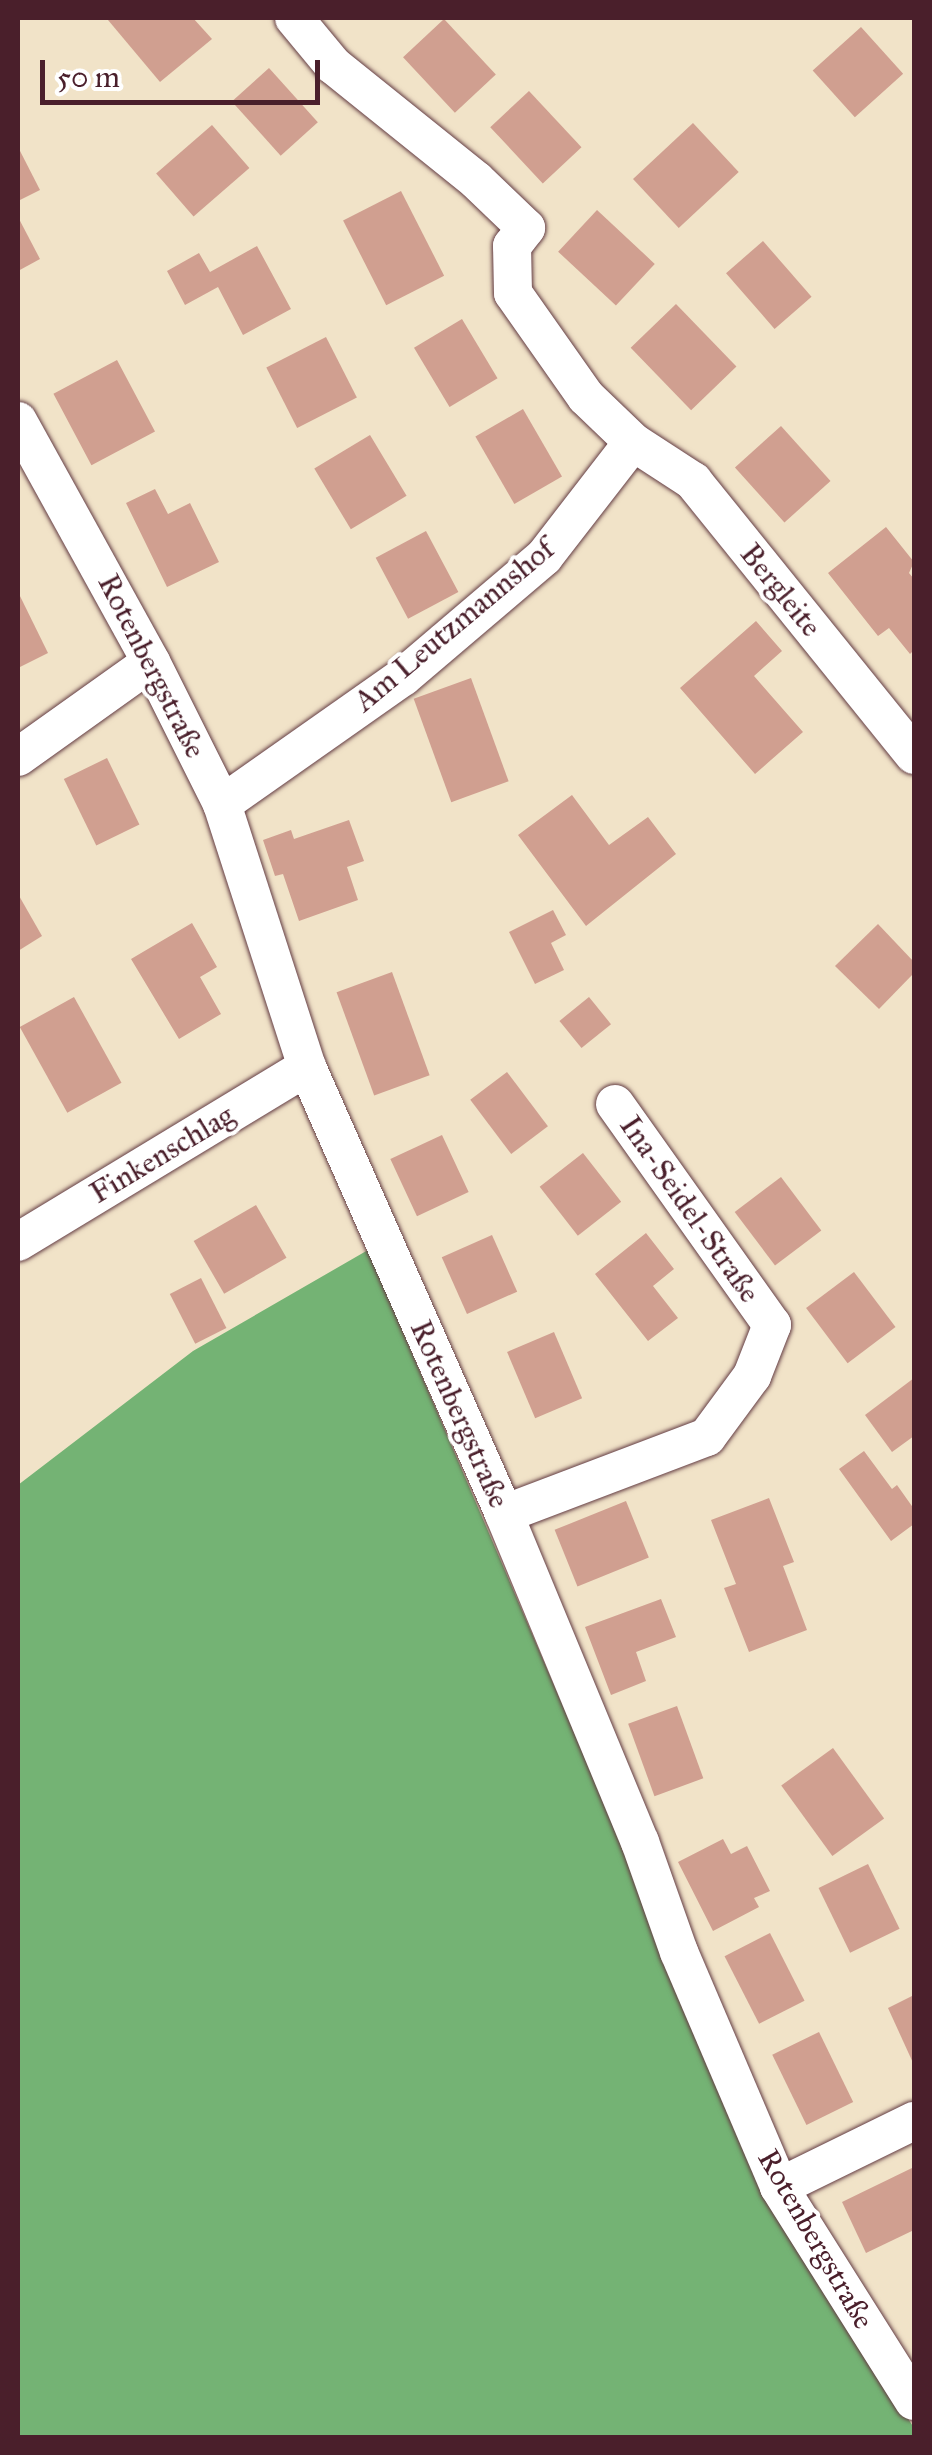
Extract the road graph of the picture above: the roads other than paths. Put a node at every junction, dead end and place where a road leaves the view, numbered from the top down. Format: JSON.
{"nodes":[{"id":1,"x":294,"y":18,"type":"edge"},
{"id":2,"x":18,"y":421,"type":"edge"},
{"id":3,"x":633,"y":442,"type":"junction"},
{"id":4,"x":151,"y":662,"type":"junction"},
{"id":5,"x":914,"y":755,"type":"edge"},
{"id":6,"x":18,"y":757,"type":"edge"},
{"id":7,"x":222,"y":804,"type":"junction"},
{"id":8,"x":307,"y":1067,"type":"junction"},
{"id":9,"x":615,"y":1104,"type":"dead end"},
{"id":10,"x":18,"y":1242,"type":"edge"},
{"id":11,"x":504,"y":1514,"type":"junction"},
{"id":12,"x":914,"y":2121,"type":"edge"},
{"id":13,"x":779,"y":2188,"type":"junction"},
{"id":14,"x":914,"y":2401,"type":"edge"}],
"edges":[{"from":1,"to":3,"type":"street"},
{"from":2,"to":4,"type":"street","name":"Rotenbergstraße"},
{"from":3,"to":5,"type":"street","name":"Bergleite"},
{"from":3,"to":7,"type":"street","name":"Am Leutzmannshof"},
{"from":4,"to":6,"type":"street"},
{"from":4,"to":7,"type":"street","name":"Rotenbergstraße"},
{"from":7,"to":8,"type":"street","name":"Rotenbergstraße"},
{"from":8,"to":10,"type":"street","name":"Finkenschlag"},
{"from":8,"to":11,"type":"street","name":"Rotenbergstraße"},
{"from":9,"to":11,"type":"street","name":"Ina-Seidel-Straße"},
{"from":11,"to":13,"type":"street","name":"Rotenbergstraße"},
{"from":12,"to":13,"type":"street"},
{"from":13,"to":14,"type":"street","name":"Rotenbergstraße"}]}
